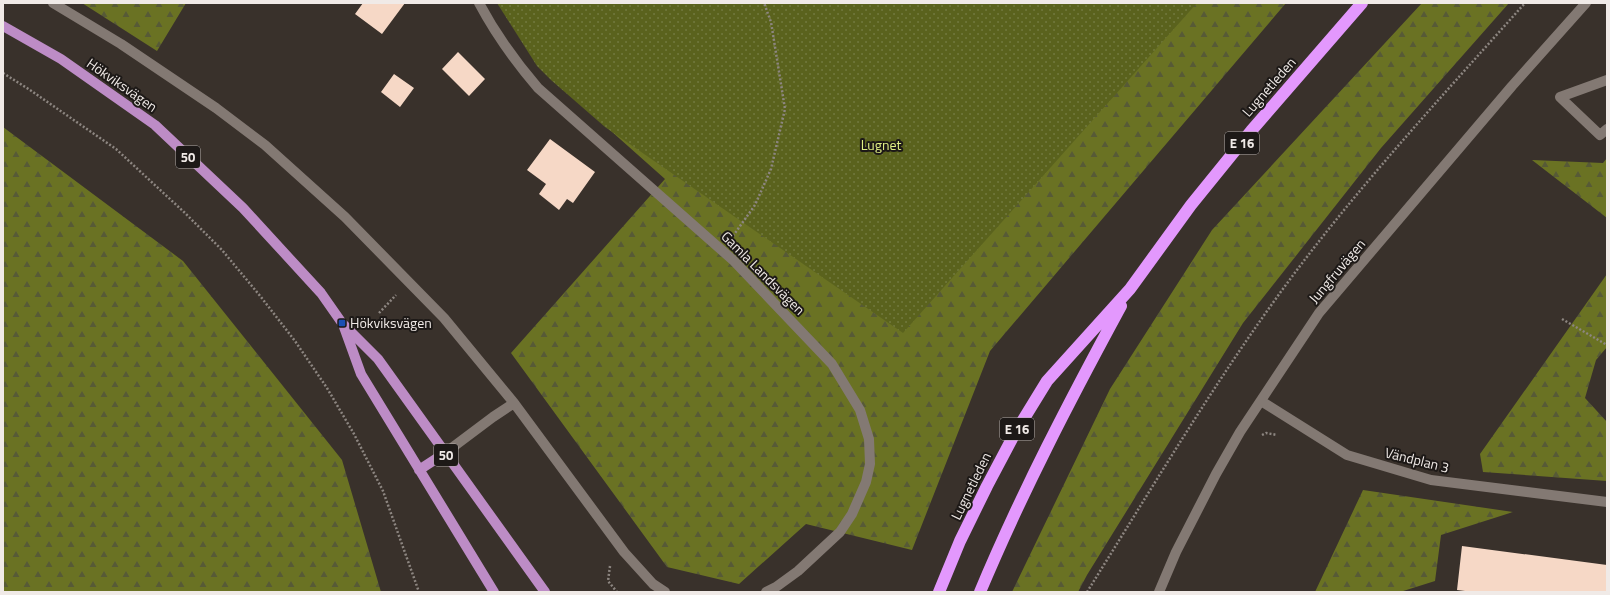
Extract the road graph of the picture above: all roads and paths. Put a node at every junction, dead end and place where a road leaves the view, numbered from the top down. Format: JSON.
{"nodes":[{"id":1,"x":53,"y":3,"type":"edge"},
{"id":2,"x":479,"y":3,"type":"edge"},
{"id":3,"x":764,"y":3,"type":"edge"},
{"id":4,"x":1362,"y":3,"type":"edge"},
{"id":5,"x":1525,"y":3,"type":"edge"},
{"id":6,"x":1586,"y":3,"type":"edge"},
{"id":7,"x":3,"y":26,"type":"edge"},
{"id":8,"x":3,"y":73,"type":"edge"},
{"id":9,"x":1607,"y":80,"type":"edge"},
{"id":10,"x":1607,"y":129,"type":"edge"},
{"id":11,"x":723,"y":251,"type":"junction"},
{"id":12,"x":410,"y":282,"type":"junction"},
{"id":13,"x":1130,"y":289,"type":"junction"},
{"id":14,"x":379,"y":313,"type":"dead end"},
{"id":15,"x":1562,"y":318,"type":"dead end"},
{"id":16,"x":342,"y":323,"type":"junction"},
{"id":17,"x":1607,"y":345,"type":"edge"},
{"id":18,"x":1261,"y":401,"type":"junction"},
{"id":19,"x":514,"y":403,"type":"junction"},
{"id":20,"x":1278,"y":435,"type":"dead end"},
{"id":21,"x":1261,"y":436,"type":"dead end"},
{"id":22,"x":445,"y":453,"type":"junction"},
{"id":23,"x":419,"y":470,"type":"junction"},
{"id":24,"x":1607,"y":502,"type":"edge"},
{"id":25,"x":419,"y":592,"type":"edge"},
{"id":26,"x":494,"y":592,"type":"edge"},
{"id":27,"x":545,"y":592,"type":"edge"},
{"id":28,"x":665,"y":592,"type":"edge"},
{"id":29,"x":766,"y":592,"type":"edge"},
{"id":30,"x":939,"y":592,"type":"edge"},
{"id":31,"x":980,"y":592,"type":"edge"},
{"id":32,"x":1087,"y":592,"type":"edge"},
{"id":33,"x":1159,"y":592,"type":"edge"}],
"edges":[{"from":1,"to":12,"type":"street"},
{"from":2,"to":11,"type":"street","name":"Gamla Landsvägen"},
{"from":3,"to":11,"type":"path"},
{"from":4,"to":13,"type":"highway","name":"Lugnetleden","number":"E 16"},
{"from":5,"to":32,"type":"path"},
{"from":6,"to":18,"type":"street","name":"Jungfruvägen"},
{"from":7,"to":16,"type":"main road","name":"Hökviksvägen","number":"50"},
{"from":8,"to":25,"type":"path"},
{"from":9,"to":10,"type":"street"},
{"from":11,"to":29,"type":"street","name":"Gamla Landsvägen"},
{"from":12,"to":14,"type":"path"},
{"from":12,"to":19,"type":"street"},
{"from":13,"to":30,"type":"highway","name":"Lugnetleden","number":"E 16"},
{"from":13,"to":31,"type":"highway","name":"Lugnetleden","number":"E 16"},
{"from":15,"to":17,"type":"path"},
{"from":16,"to":22,"type":"main road","name":"Hökviksvägen","number":"50"},
{"from":16,"to":23,"type":"main road","name":"Hökviksvägen","number":"50"},
{"from":18,"to":24,"type":"street","name":"Vändplan 3"},
{"from":18,"to":33,"type":"street","name":"Jungfruvägen"},
{"from":19,"to":22,"type":"street"},
{"from":19,"to":28,"type":"street"},
{"from":20,"to":21,"type":"path"},
{"from":22,"to":23,"type":"main road","number":"50"},
{"from":22,"to":27,"type":"main road","name":"Hökviksvägen","number":"50"},
{"from":23,"to":26,"type":"main road","name":"Hökviksvägen","number":"50"}]}
